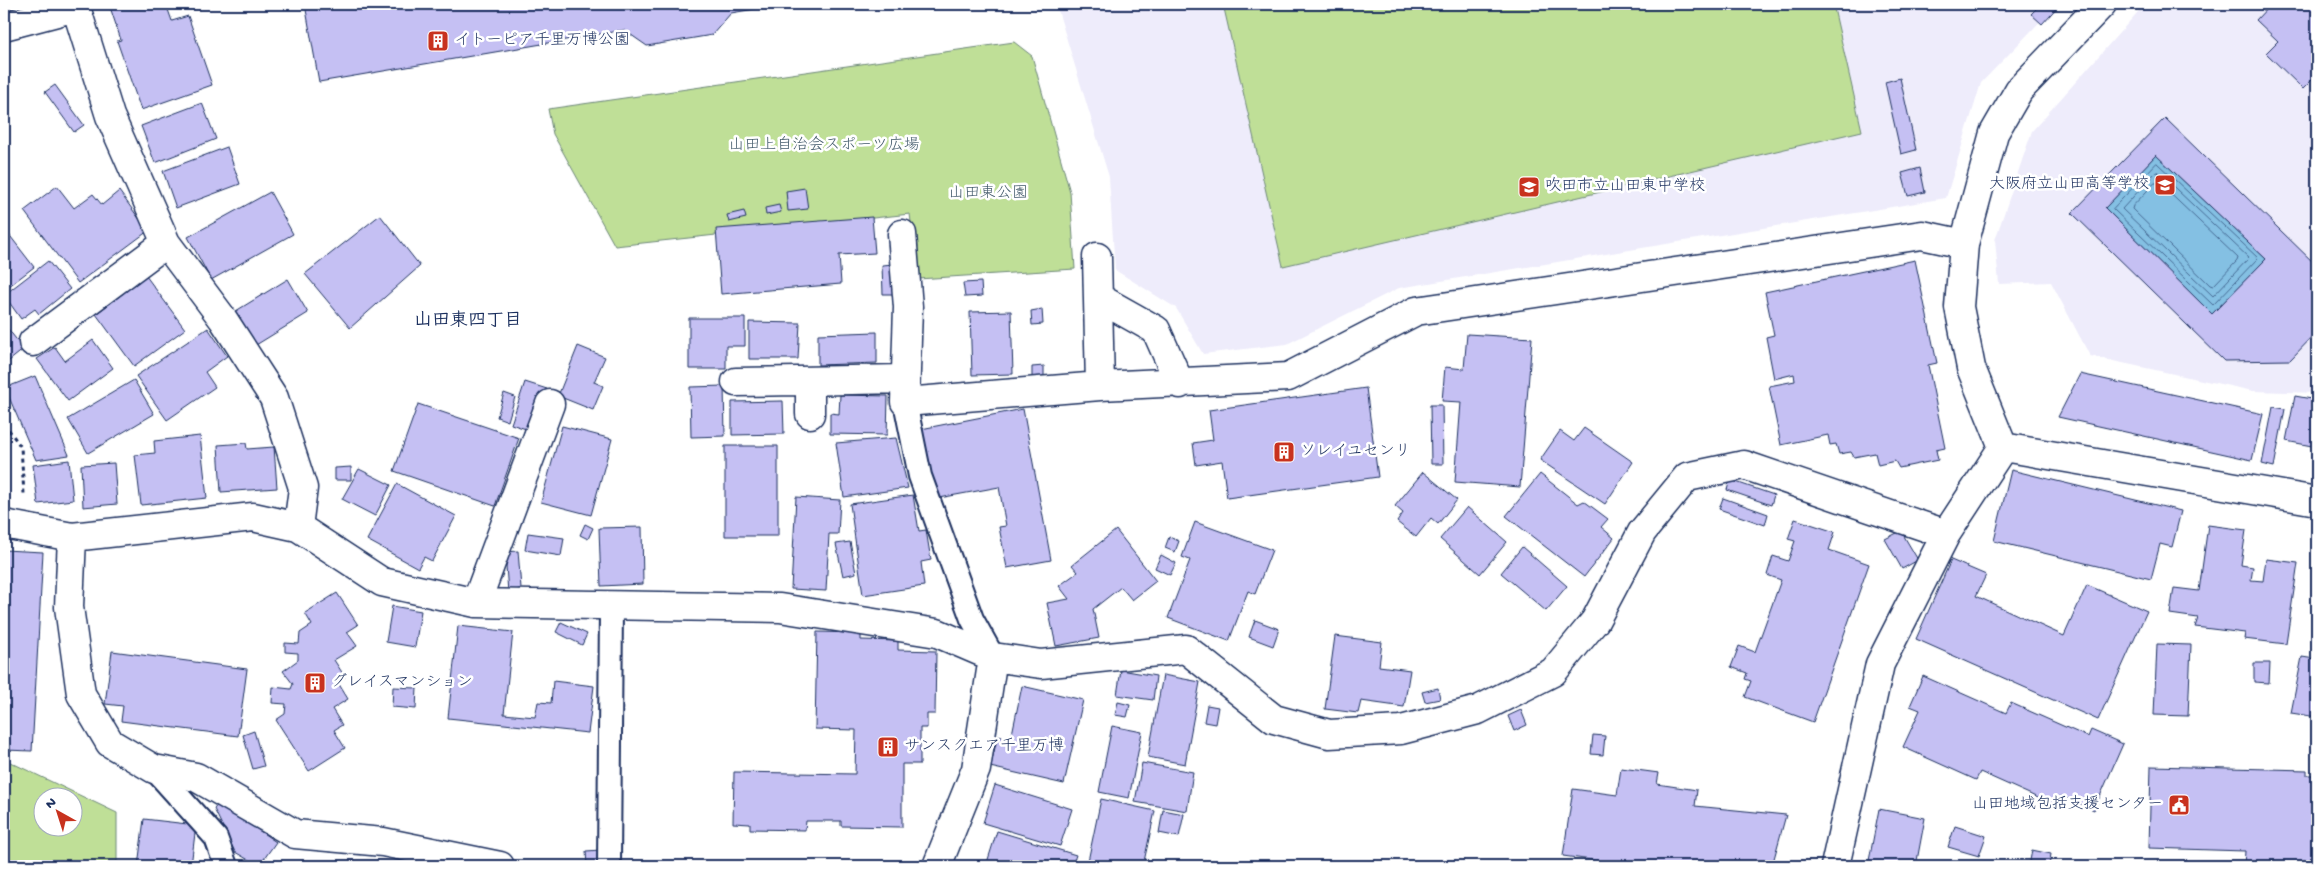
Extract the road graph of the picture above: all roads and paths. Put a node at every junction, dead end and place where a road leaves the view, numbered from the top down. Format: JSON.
{"nodes":[{"id":1,"x":2102,"y":4,"type":"edge"},
{"id":2,"x":76,"y":5,"type":"edge"},
{"id":3,"x":4,"y":26,"type":"edge"},
{"id":4,"x":902,"y":234,"type":"dead end"},
{"id":5,"x":166,"y":243,"type":"junction"},
{"id":6,"x":1964,"y":244,"type":"junction"},
{"id":7,"x":1097,"y":257,"type":"dead end"},
{"id":8,"x":1099,"y":298,"type":"junction"},
{"id":9,"x":33,"y":342,"type":"dead end"},
{"id":10,"x":810,"y":381,"type":"junction"},
{"id":11,"x":736,"y":382,"type":"dead end"},
{"id":12,"x":1180,"y":384,"type":"junction"},
{"id":13,"x":1100,"y":386,"type":"junction"},
{"id":14,"x":905,"y":391,"type":"junction"},
{"id":15,"x":550,"y":404,"type":"dead end"},
{"id":16,"x":810,"y":414,"type":"dead end"},
{"id":17,"x":4,"y":423,"type":"edge"},
{"id":18,"x":2004,"y":447,"type":"junction"},
{"id":19,"x":4,"y":455,"type":"edge"},
{"id":20,"x":4,"y":481,"type":"edge"},
{"id":21,"x":2317,"y":501,"type":"edge"},
{"id":22,"x":9,"y":524,"type":"edge"},
{"id":23,"x":298,"y":526,"type":"junction"},
{"id":24,"x":1946,"y":534,"type":"junction"},
{"id":25,"x":72,"y":537,"type":"junction"},
{"id":26,"x":476,"y":603,"type":"junction"},
{"id":27,"x":611,"y":606,"type":"junction"},
{"id":28,"x":993,"y":657,"type":"junction"},
{"id":29,"x":154,"y":769,"type":"junction"},
{"id":30,"x":226,"y":866,"type":"edge"},
{"id":31,"x":500,"y":866,"type":"edge"},
{"id":32,"x":610,"y":866,"type":"edge"},
{"id":33,"x":938,"y":866,"type":"edge"},
{"id":34,"x":1835,"y":866,"type":"edge"}],
"edges":[{"from":1,"to":6,"type":"street"},
{"from":2,"to":3,"type":"street"},
{"from":2,"to":5,"type":"street"},
{"from":4,"to":14,"type":"street"},
{"from":5,"to":9,"type":"street"},
{"from":5,"to":23,"type":"street"},
{"from":6,"to":12,"type":"street"},
{"from":6,"to":18,"type":"street"},
{"from":7,"to":8,"type":"street"},
{"from":8,"to":12,"type":"street"},
{"from":8,"to":13,"type":"street"},
{"from":10,"to":11,"type":"street"},
{"from":10,"to":14,"type":"street"},
{"from":10,"to":16,"type":"street"},
{"from":12,"to":13,"type":"street"},
{"from":13,"to":14,"type":"street"},
{"from":14,"to":28,"type":"lane"},
{"from":15,"to":26,"type":"street"},
{"from":17,"to":22,"type":"path"},
{"from":18,"to":21,"type":"street"},
{"from":18,"to":24,"type":"street"},
{"from":19,"to":20,"type":"path"},
{"from":22,"to":25,"type":"street"},
{"from":23,"to":25,"type":"street"},
{"from":23,"to":26,"type":"street"},
{"from":24,"to":28,"type":"street"},
{"from":24,"to":34,"type":"street"},
{"from":25,"to":29,"type":"street"},
{"from":26,"to":27,"type":"street"},
{"from":27,"to":28,"type":"street"},
{"from":27,"to":32,"type":"lane"},
{"from":28,"to":33,"type":"street"},
{"from":29,"to":30,"type":"lane"},
{"from":29,"to":31,"type":"street"}]}
